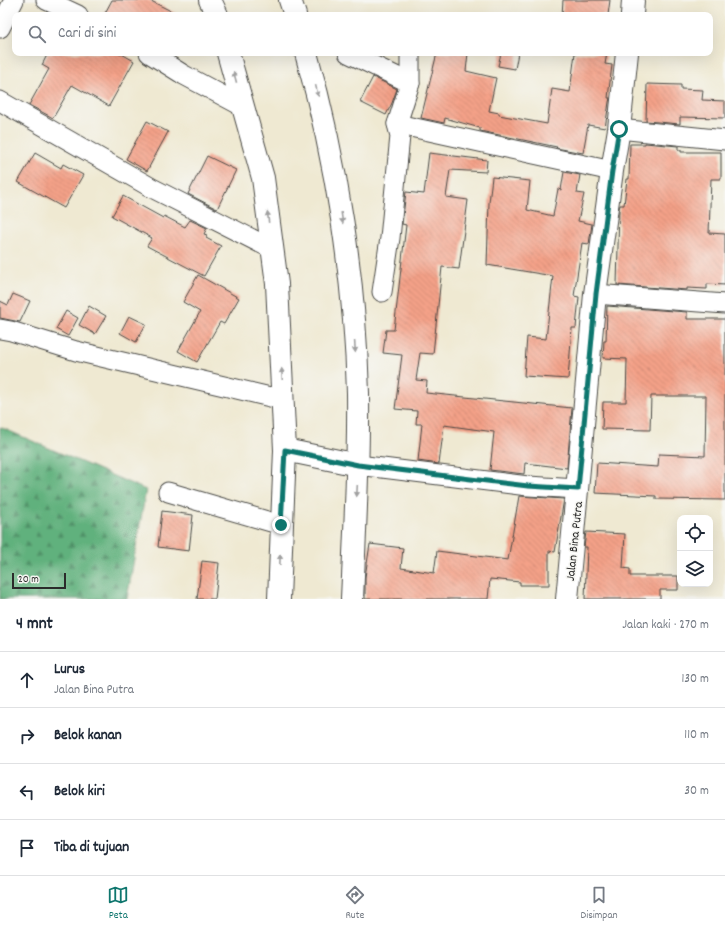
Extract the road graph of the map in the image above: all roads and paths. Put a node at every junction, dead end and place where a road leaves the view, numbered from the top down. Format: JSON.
{"nodes":[{"id":1,"x":14,"y":0,"type":"edge"},
{"id":2,"x":46,"y":0,"type":"edge"},
{"id":3,"x":210,"y":0,"type":"edge"},
{"id":4,"x":290,"y":0,"type":"edge"},
{"id":5,"x":633,"y":0,"type":"edge"},
{"id":6,"x":72,"y":12,"type":"edge"},
{"id":7,"x":216,"y":12,"type":"edge"},
{"id":8,"x":294,"y":12,"type":"edge"},
{"id":9,"x":632,"y":12,"type":"edge"},
{"id":10,"x":0,"y":28,"type":"edge"},
{"id":11,"x":154,"y":56,"type":"edge"},
{"id":12,"x":229,"y":56,"type":"edge"},
{"id":13,"x":307,"y":56,"type":"edge"},
{"id":14,"x":354,"y":56,"type":"edge"},
{"id":15,"x":410,"y":56,"type":"edge"},
{"id":16,"x":627,"y":56,"type":"edge"},
{"id":17,"x":410,"y":83,"type":"junction"},
{"id":18,"x":0,"y":101,"type":"edge"},
{"id":19,"x":242,"y":106,"type":"junction"},
{"id":20,"x":397,"y":124,"type":"junction"},
{"id":21,"x":619,"y":129,"type":"junction"},
{"id":22,"x":725,"y":140,"type":"edge"},
{"id":23,"x":612,"y":171,"type":"junction"},
{"id":24,"x":272,"y":248,"type":"junction"},
{"id":25,"x":382,"y":292,"type":"dead end"},
{"id":26,"x":596,"y":294,"type":"junction"},
{"id":27,"x":725,"y":304,"type":"edge"},
{"id":28,"x":0,"y":329,"type":"edge"},
{"id":29,"x":283,"y":400,"type":"junction"},
{"id":30,"x":285,"y":450,"type":"junction"},
{"id":31,"x":358,"y":465,"type":"junction"},
{"id":32,"x":578,"y":489,"type":"junction"},
{"id":33,"x":168,"y":492,"type":"dead end"},
{"id":34,"x":281,"y":525,"type":"junction"},
{"id":35,"x":279,"y":599,"type":"edge"},
{"id":36,"x":352,"y":599,"type":"edge"},
{"id":37,"x":567,"y":599,"type":"edge"}],
"edges":[{"from":1,"to":10,"type":"street"},
{"from":2,"to":6,"type":"street"},
{"from":3,"to":7,"type":"main road"},
{"from":4,"to":8,"type":"main road"},
{"from":5,"to":9,"type":"main road"},
{"from":11,"to":19,"type":"street"},
{"from":19,"to":12,"type":"main road","one_way":true},
{"from":13,"to":31,"type":"main road","one_way":true},
{"from":14,"to":17,"type":"street"},
{"from":15,"to":17,"type":"street"},
{"from":16,"to":21,"type":"main road","name":"Jalan Bina Putra"},
{"from":17,"to":20,"type":"street"},
{"from":18,"to":24,"type":"street"},
{"from":24,"to":19,"type":"main road","one_way":true},
{"from":20,"to":23,"type":"street"},
{"from":20,"to":25,"type":"street"},
{"from":21,"to":22,"type":"street"},
{"from":21,"to":23,"type":"main road","name":"Jalan Bina Putra"},
{"from":23,"to":26,"type":"main road","name":"Jalan Bina Putra"},
{"from":29,"to":24,"type":"main road","one_way":true},
{"from":26,"to":27,"type":"street"},
{"from":26,"to":32,"type":"main road","name":"Jalan Bina Putra"},
{"from":28,"to":29,"type":"street"},
{"from":29,"to":30,"type":"main road"},
{"from":30,"to":31,"type":"main road"},
{"from":30,"to":34,"type":"main road"},
{"from":31,"to":32,"type":"street"},
{"from":31,"to":36,"type":"main road","one_way":true},
{"from":32,"to":37,"type":"main road","name":"Jalan Bina Putra"},
{"from":33,"to":34,"type":"street"},
{"from":35,"to":34,"type":"main road","one_way":true}]}
